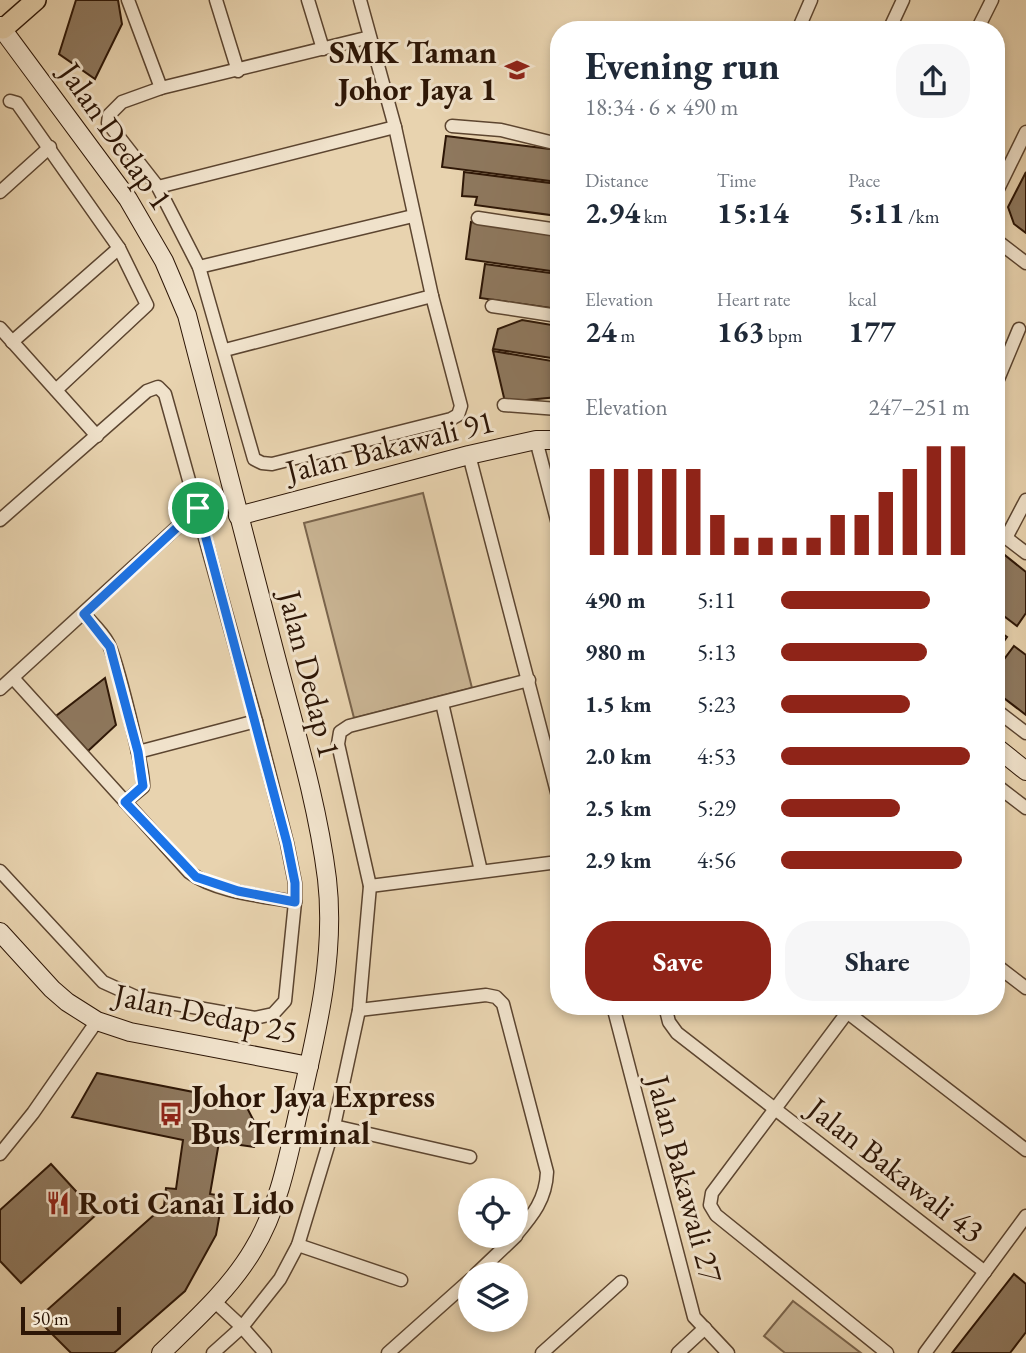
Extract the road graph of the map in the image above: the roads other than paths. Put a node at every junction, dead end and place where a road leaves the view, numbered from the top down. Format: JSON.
{"nodes":[{"id":1,"x":36,"y":0,"type":"edge"},
{"id":2,"x":128,"y":0,"type":"edge"},
{"id":3,"x":216,"y":0,"type":"edge"},
{"id":4,"x":307,"y":0,"type":"edge"},
{"id":5,"x":360,"y":0,"type":"edge"},
{"id":6,"x":811,"y":0,"type":"edge"},
{"id":7,"x":903,"y":0,"type":"edge"},
{"id":8,"x":992,"y":0,"type":"edge"},
{"id":9,"x":802,"y":21,"type":"edge"},
{"id":10,"x":893,"y":21,"type":"edge"},
{"id":11,"x":982,"y":21,"type":"edge"},
{"id":12,"x":1,"y":29,"type":"edge"},
{"id":13,"x":370,"y":37,"type":"junction"},
{"id":14,"x":323,"y":49,"type":"junction"},
{"id":15,"x":238,"y":71,"type":"junction"},
{"id":16,"x":161,"y":88,"type":"junction"},
{"id":17,"x":10,"y":101,"type":"dead end"},
{"id":18,"x":452,"y":126,"type":"dead end"},
{"id":19,"x":395,"y":127,"type":"junction"},
{"id":20,"x":1026,"y":132,"type":"edge"},
{"id":21,"x":550,"y":142,"type":"edge"},
{"id":22,"x":50,"y":148,"type":"junction"},
{"id":23,"x":1005,"y":175,"type":"edge"},
{"id":24,"x":158,"y":187,"type":"junction"},
{"id":25,"x":0,"y":192,"type":"edge"},
{"id":26,"x":414,"y":216,"type":"junction"},
{"id":27,"x":478,"y":218,"type":"dead end"},
{"id":28,"x":550,"y":229,"type":"edge"},
{"id":29,"x":1005,"y":247,"type":"edge"},
{"id":30,"x":119,"y":248,"type":"junction"},
{"id":31,"x":1026,"y":263,"type":"edge"},
{"id":32,"x":199,"y":267,"type":"junction"},
{"id":33,"x":432,"y":296,"type":"junction"},
{"id":34,"x":492,"y":306,"type":"dead end"},
{"id":35,"x":550,"y":315,"type":"edge"},
{"id":36,"x":0,"y":328,"type":"edge"},
{"id":37,"x":1019,"y":329,"type":"dead end"},
{"id":38,"x":12,"y":342,"type":"junction"},
{"id":39,"x":225,"y":351,"type":"junction"},
{"id":40,"x":1005,"y":362,"type":"edge"},
{"id":41,"x":56,"y":390,"type":"junction"},
{"id":42,"x":505,"y":405,"type":"dead end"},
{"id":43,"x":550,"y":408,"type":"edge"},
{"id":44,"x":97,"y":436,"type":"junction"},
{"id":45,"x":536,"y":440,"type":"junction"},
{"id":46,"x":550,"y":440,"type":"edge"},
{"id":47,"x":469,"y":455,"type":"junction"},
{"id":48,"x":550,"y":473,"type":"edge"},
{"id":49,"x":0,"y":500,"type":"edge"},
{"id":50,"x":1026,"y":500,"type":"edge"},
{"id":51,"x":198,"y":508,"type":"junction"},
{"id":52,"x":10,"y":511,"type":"junction"},
{"id":53,"x":238,"y":516,"type":"junction"},
{"id":54,"x":0,"y":520,"type":"edge"},
{"id":55,"x":1005,"y":529,"type":"edge"},
{"id":56,"x":1005,"y":537,"type":"edge"},
{"id":57,"x":1026,"y":553,"type":"edge"},
{"id":58,"x":84,"y":614,"type":"junction"},
{"id":59,"x":12,"y":678,"type":"junction"},
{"id":60,"x":529,"y":680,"type":"junction"},
{"id":61,"x":0,"y":689,"type":"edge"},
{"id":62,"x":442,"y":703,"type":"junction"},
{"id":63,"x":1005,"y":717,"type":"edge"},
{"id":64,"x":256,"y":720,"type":"junction"},
{"id":65,"x":1026,"y":733,"type":"edge"},
{"id":66,"x":138,"y":752,"type":"junction"},
{"id":67,"x":1005,"y":754,"type":"edge"},
{"id":68,"x":550,"y":764,"type":"edge"},
{"id":69,"x":1026,"y":771,"type":"edge"},
{"id":70,"x":1005,"y":792,"type":"edge"},
{"id":71,"x":125,"y":802,"type":"junction"},
{"id":72,"x":1026,"y":808,"type":"edge"},
{"id":73,"x":550,"y":864,"type":"edge"},
{"id":74,"x":0,"y":871,"type":"edge"},
{"id":75,"x":481,"y":872,"type":"junction"},
{"id":76,"x":370,"y":886,"type":"junction"},
{"id":77,"x":295,"y":902,"type":"junction"},
{"id":78,"x":0,"y":932,"type":"edge"},
{"id":79,"x":1005,"y":972,"type":"edge"},
{"id":80,"x":1026,"y":988,"type":"edge"},
{"id":81,"x":359,"y":1010,"type":"junction"},
{"id":82,"x":614,"y":1015,"type":"edge"},
{"id":83,"x":667,"y":1015,"type":"edge"},
{"id":84,"x":841,"y":1015,"type":"edge"},
{"id":85,"x":855,"y":1015,"type":"edge"},
{"id":86,"x":97,"y":1021,"type":"junction"},
{"id":87,"x":309,"y":1066,"type":"junction"},
{"id":88,"x":775,"y":1109,"type":"junction"},
{"id":89,"x":334,"y":1126,"type":"junction"},
{"id":90,"x":1,"y":1150,"type":"edge"},
{"id":91,"x":1026,"y":1150,"type":"edge"},
{"id":92,"x":470,"y":1157,"type":"dead end"},
{"id":93,"x":1026,"y":1216,"type":"edge"},
{"id":94,"x":528,"y":1219,"type":"edge"},
{"id":95,"x":298,"y":1245,"type":"junction"},
{"id":96,"x":503,"y":1248,"type":"edge"},
{"id":97,"x":488,"y":1262,"type":"edge"},
{"id":98,"x":985,"y":1272,"type":"junction"},
{"id":99,"x":401,"y":1280,"type":"dead end"},
{"id":100,"x":621,"y":1282,"type":"dead end"},
{"id":101,"x":458,"y":1291,"type":"edge"},
{"id":102,"x":213,"y":1300,"type":"junction"},
{"id":103,"x":242,"y":1327,"type":"junction"},
{"id":104,"x":705,"y":1328,"type":"junction"},
{"id":105,"x":160,"y":1353,"type":"edge"},
{"id":106,"x":213,"y":1353,"type":"edge"},
{"id":107,"x":265,"y":1353,"type":"edge"},
{"id":108,"x":388,"y":1353,"type":"edge"},
{"id":109,"x":542,"y":1353,"type":"edge"},
{"id":110,"x":678,"y":1353,"type":"edge"},
{"id":111,"x":728,"y":1353,"type":"edge"},
{"id":112,"x":887,"y":1353,"type":"edge"},
{"id":113,"x":925,"y":1353,"type":"edge"}],
"edges":[{"from":1,"to":12,"type":"main road"},
{"from":2,"to":16,"type":"street"},
{"from":3,"to":15,"type":"street"},
{"from":4,"to":14,"type":"street"},
{"from":5,"to":13,"type":"street"},
{"from":6,"to":9,"type":"street"},
{"from":7,"to":10,"type":"street"},
{"from":8,"to":11,"type":"street"},
{"from":12,"to":53,"type":"main road","name":"Jalan Dedap 1"},
{"from":13,"to":14,"type":"street"},
{"from":13,"to":19,"type":"street"},
{"from":14,"to":15,"type":"street"},
{"from":15,"to":16,"type":"street"},
{"from":16,"to":24,"type":"street"},
{"from":17,"to":22,"type":"street"},
{"from":18,"to":21,"type":"street"},
{"from":19,"to":24,"type":"street"},
{"from":19,"to":26,"type":"street"},
{"from":20,"to":23,"type":"street"},
{"from":22,"to":25,"type":"street"},
{"from":22,"to":30,"type":"street"},
{"from":24,"to":32,"type":"street"},
{"from":26,"to":32,"type":"street"},
{"from":26,"to":33,"type":"street"},
{"from":27,"to":28,"type":"street"},
{"from":29,"to":31,"type":"street"},
{"from":30,"to":38,"type":"street"},
{"from":30,"to":41,"type":"street"},
{"from":32,"to":39,"type":"street"},
{"from":33,"to":39,"type":"street"},
{"from":33,"to":39,"type":"street"},
{"from":34,"to":35,"type":"street"},
{"from":36,"to":38,"type":"street"},
{"from":37,"to":40,"type":"street"},
{"from":38,"to":41,"type":"street"},
{"from":41,"to":44,"type":"street"},
{"from":42,"to":43,"type":"street"},
{"from":44,"to":51,"type":"street"},
{"from":44,"to":52,"type":"street"},
{"from":45,"to":46,"type":"main road","name":"Jalan Bakawali 91"},
{"from":45,"to":47,"type":"main road","name":"Jalan Bakawali 91"},
{"from":45,"to":48,"type":"street"},
{"from":47,"to":53,"type":"main road","name":"Jalan Bakawali 91"},
{"from":47,"to":60,"type":"street"},
{"from":49,"to":52,"type":"street"},
{"from":50,"to":55,"type":"street"},
{"from":51,"to":58,"type":"street"},
{"from":51,"to":64,"type":"street"},
{"from":52,"to":54,"type":"street"},
{"from":53,"to":87,"type":"main road","name":"Jalan Dedap 1"},
{"from":56,"to":57,"type":"street"},
{"from":58,"to":59,"type":"street"},
{"from":58,"to":66,"type":"street"},
{"from":59,"to":61,"type":"street"},
{"from":59,"to":71,"type":"street"},
{"from":60,"to":62,"type":"street"},
{"from":60,"to":68,"type":"street"},
{"from":62,"to":75,"type":"street"},
{"from":62,"to":76,"type":"street"},
{"from":63,"to":65,"type":"street"},
{"from":64,"to":66,"type":"street"},
{"from":64,"to":77,"type":"street"},
{"from":66,"to":71,"type":"street"},
{"from":67,"to":69,"type":"main road"},
{"from":70,"to":72,"type":"street"},
{"from":71,"to":77,"type":"street"},
{"from":73,"to":75,"type":"street"},
{"from":74,"to":77,"type":"street"},
{"from":75,"to":76,"type":"street"},
{"from":76,"to":81,"type":"street"},
{"from":78,"to":86,"type":"main road","name":"Jalan Dedap 25"},
{"from":79,"to":80,"type":"street"},
{"from":81,"to":89,"type":"street"},
{"from":81,"to":94,"type":"street"},
{"from":82,"to":104,"type":"street","name":"Jalan Bakawali 27"},
{"from":83,"to":88,"type":"street","name":"Jalan Bakawali 43"},
{"from":84,"to":88,"type":"street"},
{"from":85,"to":91,"type":"street"},
{"from":86,"to":87,"type":"main road","name":"Jalan Dedap 25"},
{"from":86,"to":90,"type":"street"},
{"from":87,"to":102,"type":"main road","name":"Jalan Dedap 1"},
{"from":88,"to":98,"type":"street","name":"Jalan Bakawali 43"},
{"from":88,"to":112,"type":"street"},
{"from":89,"to":92,"type":"street"},
{"from":89,"to":95,"type":"street"},
{"from":93,"to":98,"type":"street"},
{"from":95,"to":99,"type":"street"},
{"from":95,"to":103,"type":"street"},
{"from":96,"to":97,"type":"street"},
{"from":98,"to":113,"type":"street"},
{"from":100,"to":109,"type":"street"},
{"from":101,"to":108,"type":"street"},
{"from":102,"to":103,"type":"street"},
{"from":102,"to":105,"type":"main road","name":"Jalan Dedap 1"},
{"from":103,"to":106,"type":"street"},
{"from":103,"to":107,"type":"street"},
{"from":104,"to":110,"type":"street"},
{"from":104,"to":111,"type":"street","name":"Jalan Bakawali 27"}]}
